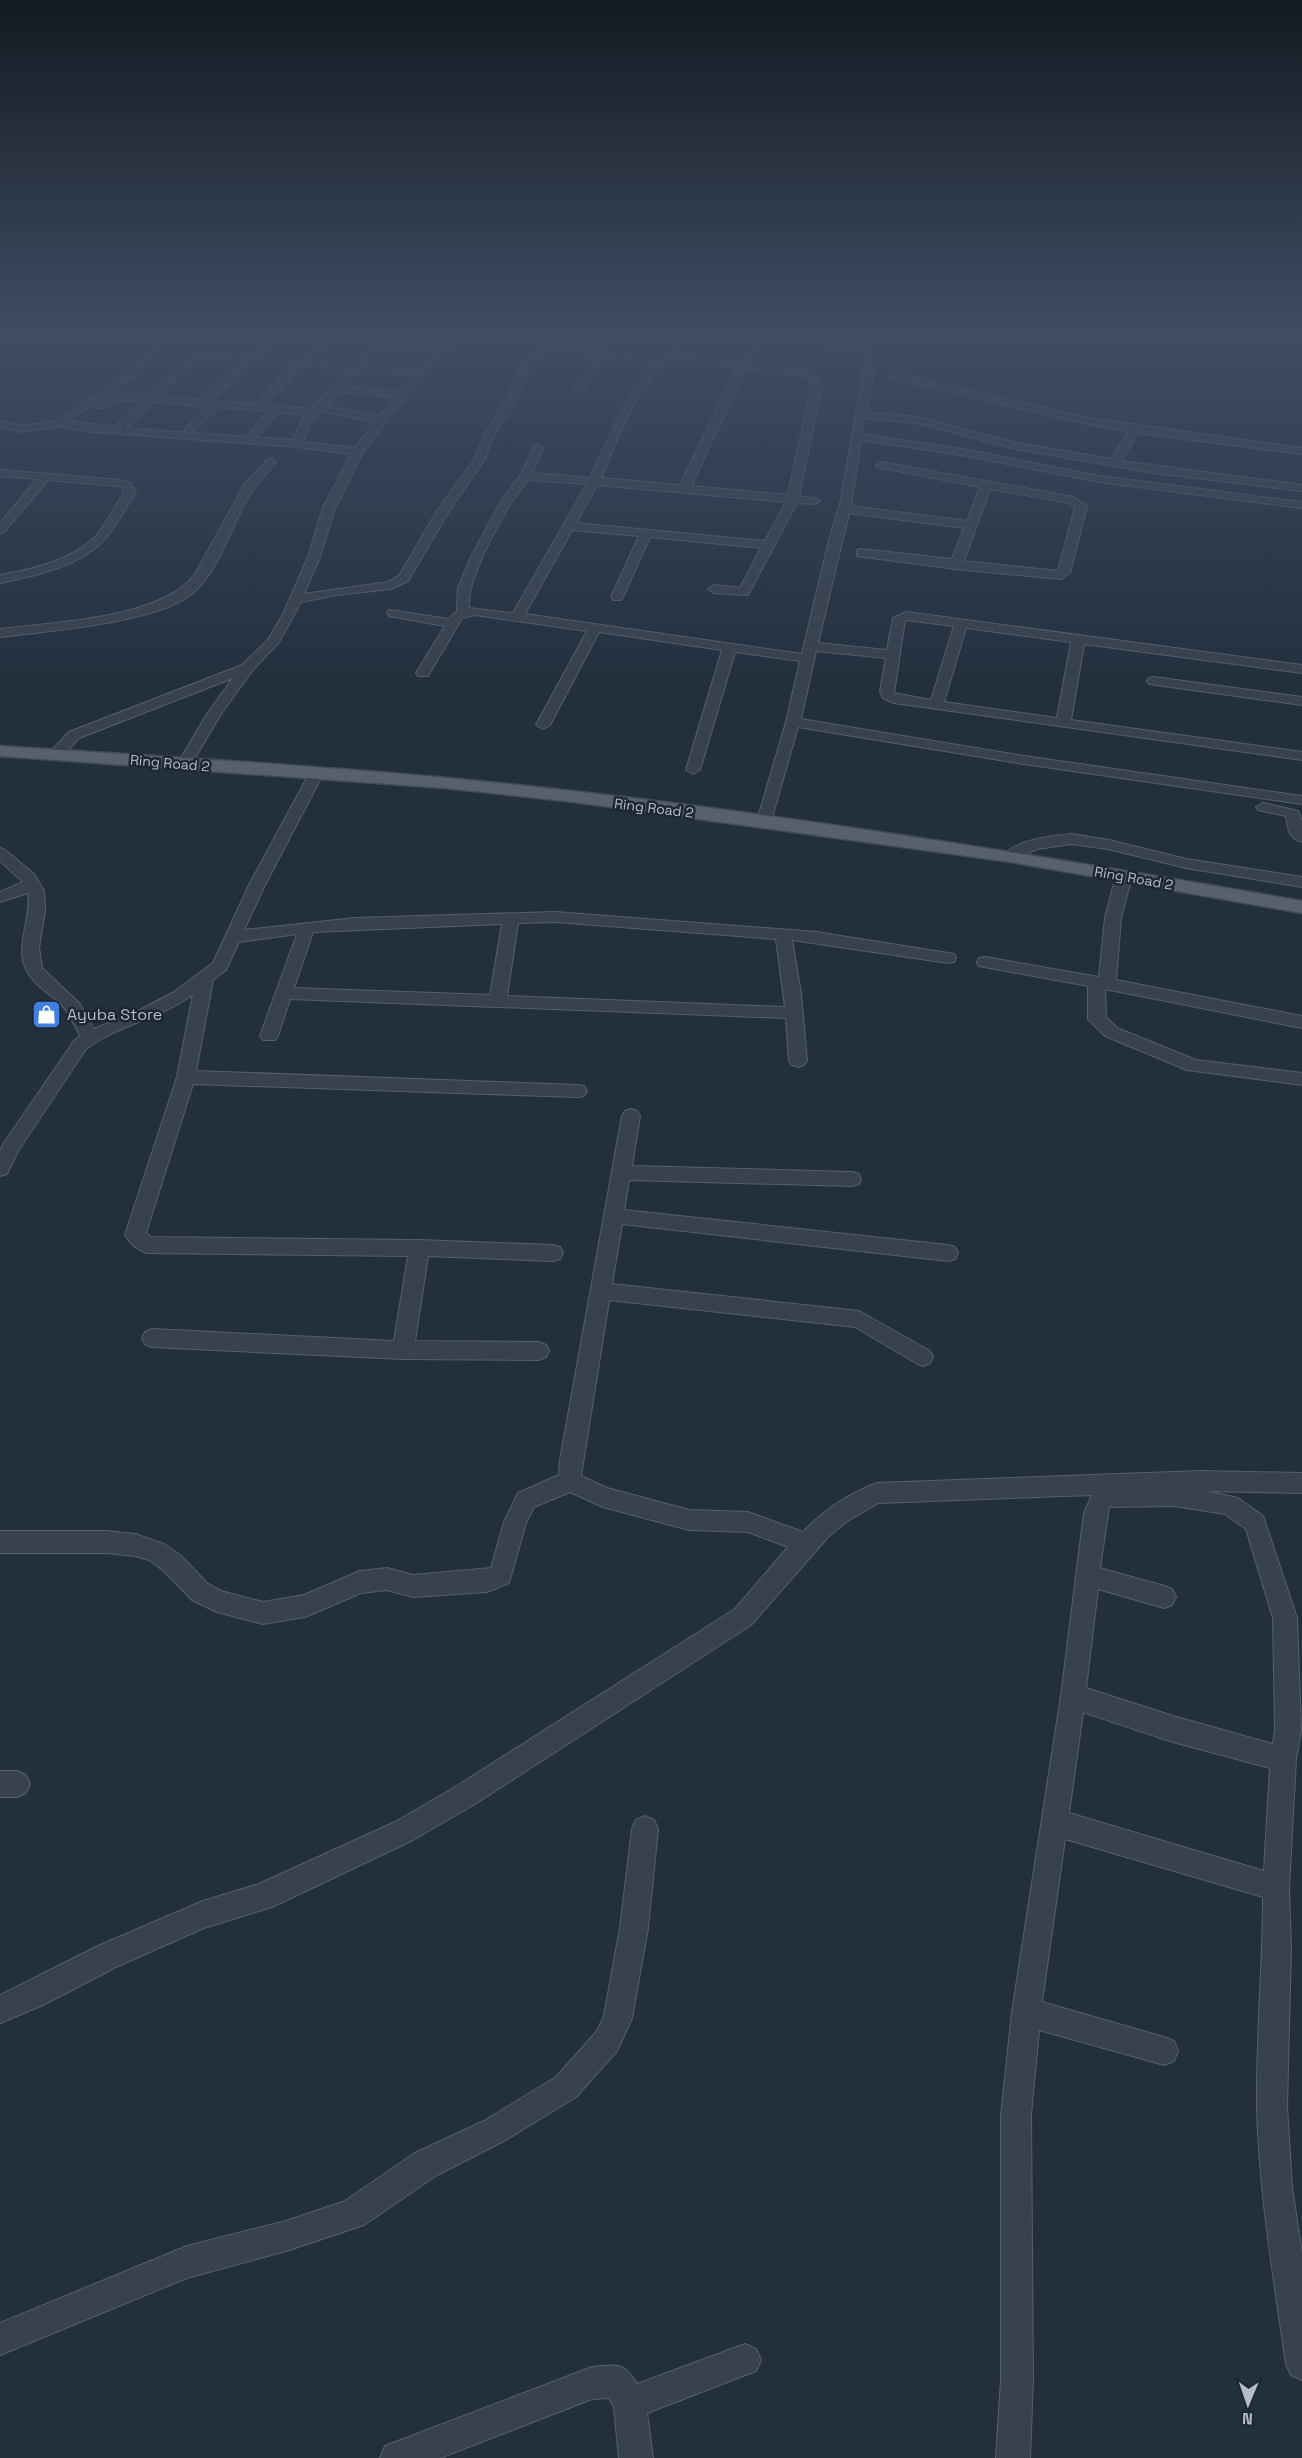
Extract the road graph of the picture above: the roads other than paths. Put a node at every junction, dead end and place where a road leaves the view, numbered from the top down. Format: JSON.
{"nodes":[{"id":1,"x":279,"y":452,"type":"edge"},
{"id":2,"x":358,"y":452,"type":"edge"},
{"id":3,"x":482,"y":452,"type":"edge"},
{"id":4,"x":536,"y":452,"type":"edge"},
{"id":5,"x":608,"y":452,"type":"edge"},
{"id":6,"x":702,"y":452,"type":"edge"},
{"id":7,"x":803,"y":452,"type":"edge"},
{"id":8,"x":854,"y":452,"type":"edge"},
{"id":9,"x":959,"y":452,"type":"edge"},
{"id":10,"x":1051,"y":452,"type":"edge"},
{"id":11,"x":1121,"y":452,"type":"edge"},
{"id":12,"x":1115,"y":462,"type":"junction"},
{"id":13,"x":880,"y":465,"type":"dead end"},
{"id":14,"x":0,"y":473,"type":"edge"},
{"id":15,"x":45,"y":477,"type":"junction"},
{"id":16,"x":525,"y":477,"type":"junction"},
{"id":17,"x":594,"y":482,"type":"junction"},
{"id":18,"x":986,"y":485,"type":"junction"},
{"id":19,"x":1302,"y":488,"type":"edge"},
{"id":20,"x":683,"y":490,"type":"junction"},
{"id":21,"x":793,"y":499,"type":"junction"},
{"id":22,"x":814,"y":501,"type":"dead end"},
{"id":23,"x":1302,"y":505,"type":"edge"},
{"id":24,"x":845,"y":507,"type":"junction"},
{"id":25,"x":972,"y":522,"type":"junction"},
{"id":26,"x":569,"y":526,"type":"junction"},
{"id":27,"x":0,"y":530,"type":"edge"},
{"id":28,"x":646,"y":534,"type":"junction"},
{"id":29,"x":768,"y":544,"type":"junction"},
{"id":30,"x":221,"y":545,"type":"junction"},
{"id":31,"x":861,"y":553,"type":"dead end"},
{"id":32,"x":956,"y":565,"type":"junction"},
{"id":33,"x":0,"y":579,"type":"edge"},
{"id":34,"x":714,"y":590,"type":"dead end"},
{"id":35,"x":617,"y":597,"type":"dead end"},
{"id":36,"x":296,"y":599,"type":"junction"},
{"id":37,"x":464,"y":612,"type":"junction"},
{"id":38,"x":393,"y":614,"type":"dead end"},
{"id":39,"x":517,"y":617,"type":"junction"},
{"id":40,"x":961,"y":623,"type":"junction"},
{"id":41,"x":453,"y":624,"type":"junction"},
{"id":42,"x":594,"y":629,"type":"junction"},
{"id":43,"x":0,"y":633,"type":"edge"},
{"id":44,"x":0,"y":639,"type":"edge"},
{"id":45,"x":1078,"y":639,"type":"junction"},
{"id":46,"x":729,"y":649,"type":"junction"},
{"id":47,"x":808,"y":652,"type":"junction"},
{"id":48,"x":893,"y":655,"type":"junction"},
{"id":49,"x":247,"y":668,"type":"junction"},
{"id":50,"x":1302,"y":669,"type":"edge"},
{"id":51,"x":423,"y":673,"type":"dead end"},
{"id":52,"x":1154,"y":681,"type":"dead end"},
{"id":53,"x":1302,"y":701,"type":"edge"},
{"id":54,"x":936,"y":705,"type":"junction"},
{"id":55,"x":793,"y":722,"type":"junction"},
{"id":56,"x":1063,"y":723,"type":"junction"},
{"id":57,"x":543,"y":725,"type":"dead end"},
{"id":58,"x":852,"y":744,"type":"dead end"},
{"id":59,"x":0,"y":751,"type":"edge"},
{"id":60,"x":57,"y":753,"type":"junction"},
{"id":61,"x":1302,"y":756,"type":"edge"},
{"id":62,"x":184,"y":765,"type":"junction"},
{"id":63,"x":693,"y":771,"type":"dead end"},
{"id":64,"x":316,"y":774,"type":"junction"},
{"id":65,"x":1302,"y":800,"type":"edge"},
{"id":66,"x":764,"y":821,"type":"junction"},
{"id":67,"x":1302,"y":837,"type":"edge"},
{"id":68,"x":0,"y":854,"type":"edge"},
{"id":69,"x":1011,"y":856,"type":"junction"},
{"id":70,"x":1124,"y":876,"type":"junction"},
{"id":71,"x":1302,"y":882,"type":"edge"},
{"id":72,"x":31,"y":883,"type":"junction"},
{"id":73,"x":0,"y":897,"type":"edge"},
{"id":74,"x":1302,"y":907,"type":"edge"},
{"id":75,"x":511,"y":917,"type":"junction"},
{"id":76,"x":307,"y":927,"type":"junction"},
{"id":77,"x":783,"y":934,"type":"junction"},
{"id":78,"x":234,"y":938,"type":"junction"},
{"id":79,"x":948,"y":958,"type":"dead end"},
{"id":80,"x":985,"y":962,"type":"dead end"},
{"id":81,"x":205,"y":978,"type":"junction"},
{"id":82,"x":1102,"y":983,"type":"junction"},
{"id":83,"x":284,"y":993,"type":"junction"},
{"id":84,"x":498,"y":1001,"type":"junction"},
{"id":85,"x":795,"y":1013,"type":"junction"},
{"id":86,"x":1302,"y":1022,"type":"edge"},
{"id":87,"x":268,"y":1036,"type":"dead end"},
{"id":88,"x":89,"y":1038,"type":"junction"},
{"id":89,"x":798,"y":1061,"type":"dead end"},
{"id":90,"x":186,"y":1077,"type":"junction"},
{"id":91,"x":1302,"y":1079,"type":"edge"},
{"id":92,"x":578,"y":1091,"type":"dead end"},
{"id":93,"x":631,"y":1116,"type":"dead end"},
{"id":94,"x":0,"y":1169,"type":"edge"},
{"id":95,"x":621,"y":1173,"type":"junction"},
{"id":96,"x":852,"y":1179,"type":"dead end"},
{"id":97,"x":613,"y":1216,"type":"junction"},
{"id":98,"x":419,"y":1248,"type":"junction"},
{"id":99,"x":553,"y":1253,"type":"dead end"},
{"id":100,"x":948,"y":1253,"type":"dead end"},
{"id":101,"x":600,"y":1291,"type":"junction"},
{"id":102,"x":152,"y":1338,"type":"dead end"},
{"id":103,"x":403,"y":1350,"type":"junction"},
{"id":104,"x":539,"y":1351,"type":"dead end"},
{"id":105,"x":923,"y":1357,"type":"dead end"},
{"id":106,"x":570,"y":1481,"type":"junction"},
{"id":107,"x":1302,"y":1484,"type":"edge"},
{"id":108,"x":0,"y":1542,"type":"edge"},
{"id":109,"x":805,"y":1543,"type":"junction"},
{"id":110,"x":1088,"y":1575,"type":"junction"},
{"id":111,"x":1164,"y":1597,"type":"dead end"},
{"id":112,"x":1073,"y":1696,"type":"junction"},
{"id":113,"x":1283,"y":1759,"type":"junction"},
{"id":114,"x":1053,"y":1822,"type":"junction"},
{"id":115,"x":645,"y":1829,"type":"dead end"},
{"id":116,"x":1276,"y":1888,"type":"junction"},
{"id":117,"x":0,"y":2010,"type":"edge"},
{"id":118,"x":1026,"y":2012,"type":"junction"},
{"id":119,"x":1164,"y":2051,"type":"dead end"},
{"id":120,"x":0,"y":2339,"type":"edge"},
{"id":121,"x":745,"y":2360,"type":"dead end"},
{"id":122,"x":1302,"y":2364,"type":"edge"},
{"id":123,"x":630,"y":2403,"type":"junction"},
{"id":124,"x":397,"y":2458,"type":"edge"},
{"id":125,"x":636,"y":2458,"type":"edge"},
{"id":126,"x":1013,"y":2458,"type":"edge"}],
"edges":[{"from":1,"to":30,"type":"street"},
{"from":2,"to":36,"type":"street"},
{"from":3,"to":36,"type":"street"},
{"from":4,"to":16,"type":"street"},
{"from":5,"to":17,"type":"street"},
{"from":6,"to":20,"type":"street"},
{"from":7,"to":21,"type":"street"},
{"from":8,"to":24,"type":"street"},
{"from":9,"to":23,"type":"street"},
{"from":10,"to":12,"type":"street"},
{"from":11,"to":12,"type":"street"},
{"from":12,"to":19,"type":"street"},
{"from":13,"to":18,"type":"street"},
{"from":14,"to":15,"type":"street"},
{"from":15,"to":27,"type":"street"},
{"from":15,"to":33,"type":"street"},
{"from":16,"to":17,"type":"street"},
{"from":16,"to":37,"type":"street"},
{"from":17,"to":20,"type":"street"},
{"from":17,"to":26,"type":"street"},
{"from":18,"to":25,"type":"street"},
{"from":18,"to":32,"type":"street"},
{"from":20,"to":21,"type":"street"},
{"from":21,"to":22,"type":"street"},
{"from":21,"to":29,"type":"street"},
{"from":24,"to":25,"type":"street"},
{"from":24,"to":47,"type":"street"},
{"from":25,"to":32,"type":"street"},
{"from":26,"to":28,"type":"street"},
{"from":26,"to":39,"type":"street"},
{"from":28,"to":29,"type":"street"},
{"from":28,"to":35,"type":"street"},
{"from":29,"to":34,"type":"street"},
{"from":30,"to":43,"type":"street"},
{"from":30,"to":44,"type":"street"},
{"from":31,"to":32,"type":"street"},
{"from":36,"to":49,"type":"street"},
{"from":37,"to":39,"type":"street"},
{"from":37,"to":41,"type":"street"},
{"from":38,"to":41,"type":"street"},
{"from":39,"to":42,"type":"street"},
{"from":40,"to":45,"type":"street"},
{"from":40,"to":48,"type":"street"},
{"from":40,"to":54,"type":"street"},
{"from":41,"to":51,"type":"street"},
{"from":42,"to":46,"type":"street"},
{"from":42,"to":57,"type":"street"},
{"from":45,"to":50,"type":"street"},
{"from":45,"to":56,"type":"street"},
{"from":46,"to":47,"type":"street"},
{"from":46,"to":63,"type":"street"},
{"from":47,"to":48,"type":"street"},
{"from":47,"to":55,"type":"street"},
{"from":48,"to":54,"type":"street"},
{"from":49,"to":60,"type":"street"},
{"from":49,"to":62,"type":"street"},
{"from":52,"to":53,"type":"street"},
{"from":54,"to":56,"type":"street"},
{"from":55,"to":65,"type":"street"},
{"from":55,"to":66,"type":"street"},
{"from":56,"to":61,"type":"street"},
{"from":58,"to":67,"type":"street"},
{"from":59,"to":60,"type":"main road","name":"Ring Road 2"},
{"from":60,"to":62,"type":"main road","name":"Ring Road 2"},
{"from":62,"to":64,"type":"main road","name":"Ring Road 2"},
{"from":64,"to":66,"type":"main road","name":"Ring Road 2"},
{"from":64,"to":78,"type":"street"},
{"from":66,"to":69,"type":"main road","name":"Ring Road 2"},
{"from":68,"to":72,"type":"street"},
{"from":69,"to":70,"type":"main road","name":"Ring Road 2"},
{"from":69,"to":71,"type":"street"},
{"from":70,"to":74,"type":"main road","name":"Ring Road 2"},
{"from":70,"to":82,"type":"street"},
{"from":72,"to":73,"type":"street"},
{"from":72,"to":88,"type":"street"},
{"from":75,"to":76,"type":"street"},
{"from":75,"to":77,"type":"street"},
{"from":75,"to":84,"type":"street"},
{"from":76,"to":78,"type":"street"},
{"from":76,"to":83,"type":"street"},
{"from":77,"to":79,"type":"street"},
{"from":77,"to":85,"type":"street"},
{"from":78,"to":81,"type":"street"},
{"from":80,"to":82,"type":"street"},
{"from":81,"to":88,"type":"street"},
{"from":81,"to":90,"type":"street"},
{"from":82,"to":86,"type":"street"},
{"from":82,"to":91,"type":"street"},
{"from":83,"to":84,"type":"street"},
{"from":83,"to":87,"type":"street"},
{"from":84,"to":85,"type":"street"},
{"from":85,"to":89,"type":"street"},
{"from":88,"to":94,"type":"street"},
{"from":90,"to":92,"type":"street"},
{"from":90,"to":98,"type":"street"},
{"from":93,"to":95,"type":"street"},
{"from":95,"to":96,"type":"street"},
{"from":95,"to":97,"type":"street"},
{"from":97,"to":100,"type":"street"},
{"from":97,"to":101,"type":"street"},
{"from":98,"to":99,"type":"street"},
{"from":98,"to":103,"type":"street"},
{"from":101,"to":105,"type":"street"},
{"from":101,"to":106,"type":"street"},
{"from":102,"to":103,"type":"street"},
{"from":103,"to":104,"type":"street"},
{"from":106,"to":108,"type":"street"},
{"from":106,"to":109,"type":"street"},
{"from":107,"to":109,"type":"street"},
{"from":109,"to":117,"type":"street"},
{"from":110,"to":111,"type":"street"},
{"from":110,"to":112,"type":"street"},
{"from":110,"to":113,"type":"street"},
{"from":112,"to":113,"type":"street"},
{"from":112,"to":114,"type":"street"},
{"from":113,"to":116,"type":"street"},
{"from":114,"to":116,"type":"street"},
{"from":114,"to":118,"type":"street"},
{"from":115,"to":120,"type":"street"},
{"from":116,"to":122,"type":"street"},
{"from":118,"to":119,"type":"street"},
{"from":118,"to":126,"type":"street"},
{"from":121,"to":123,"type":"street"},
{"from":123,"to":124,"type":"street"},
{"from":123,"to":125,"type":"street"}]}
